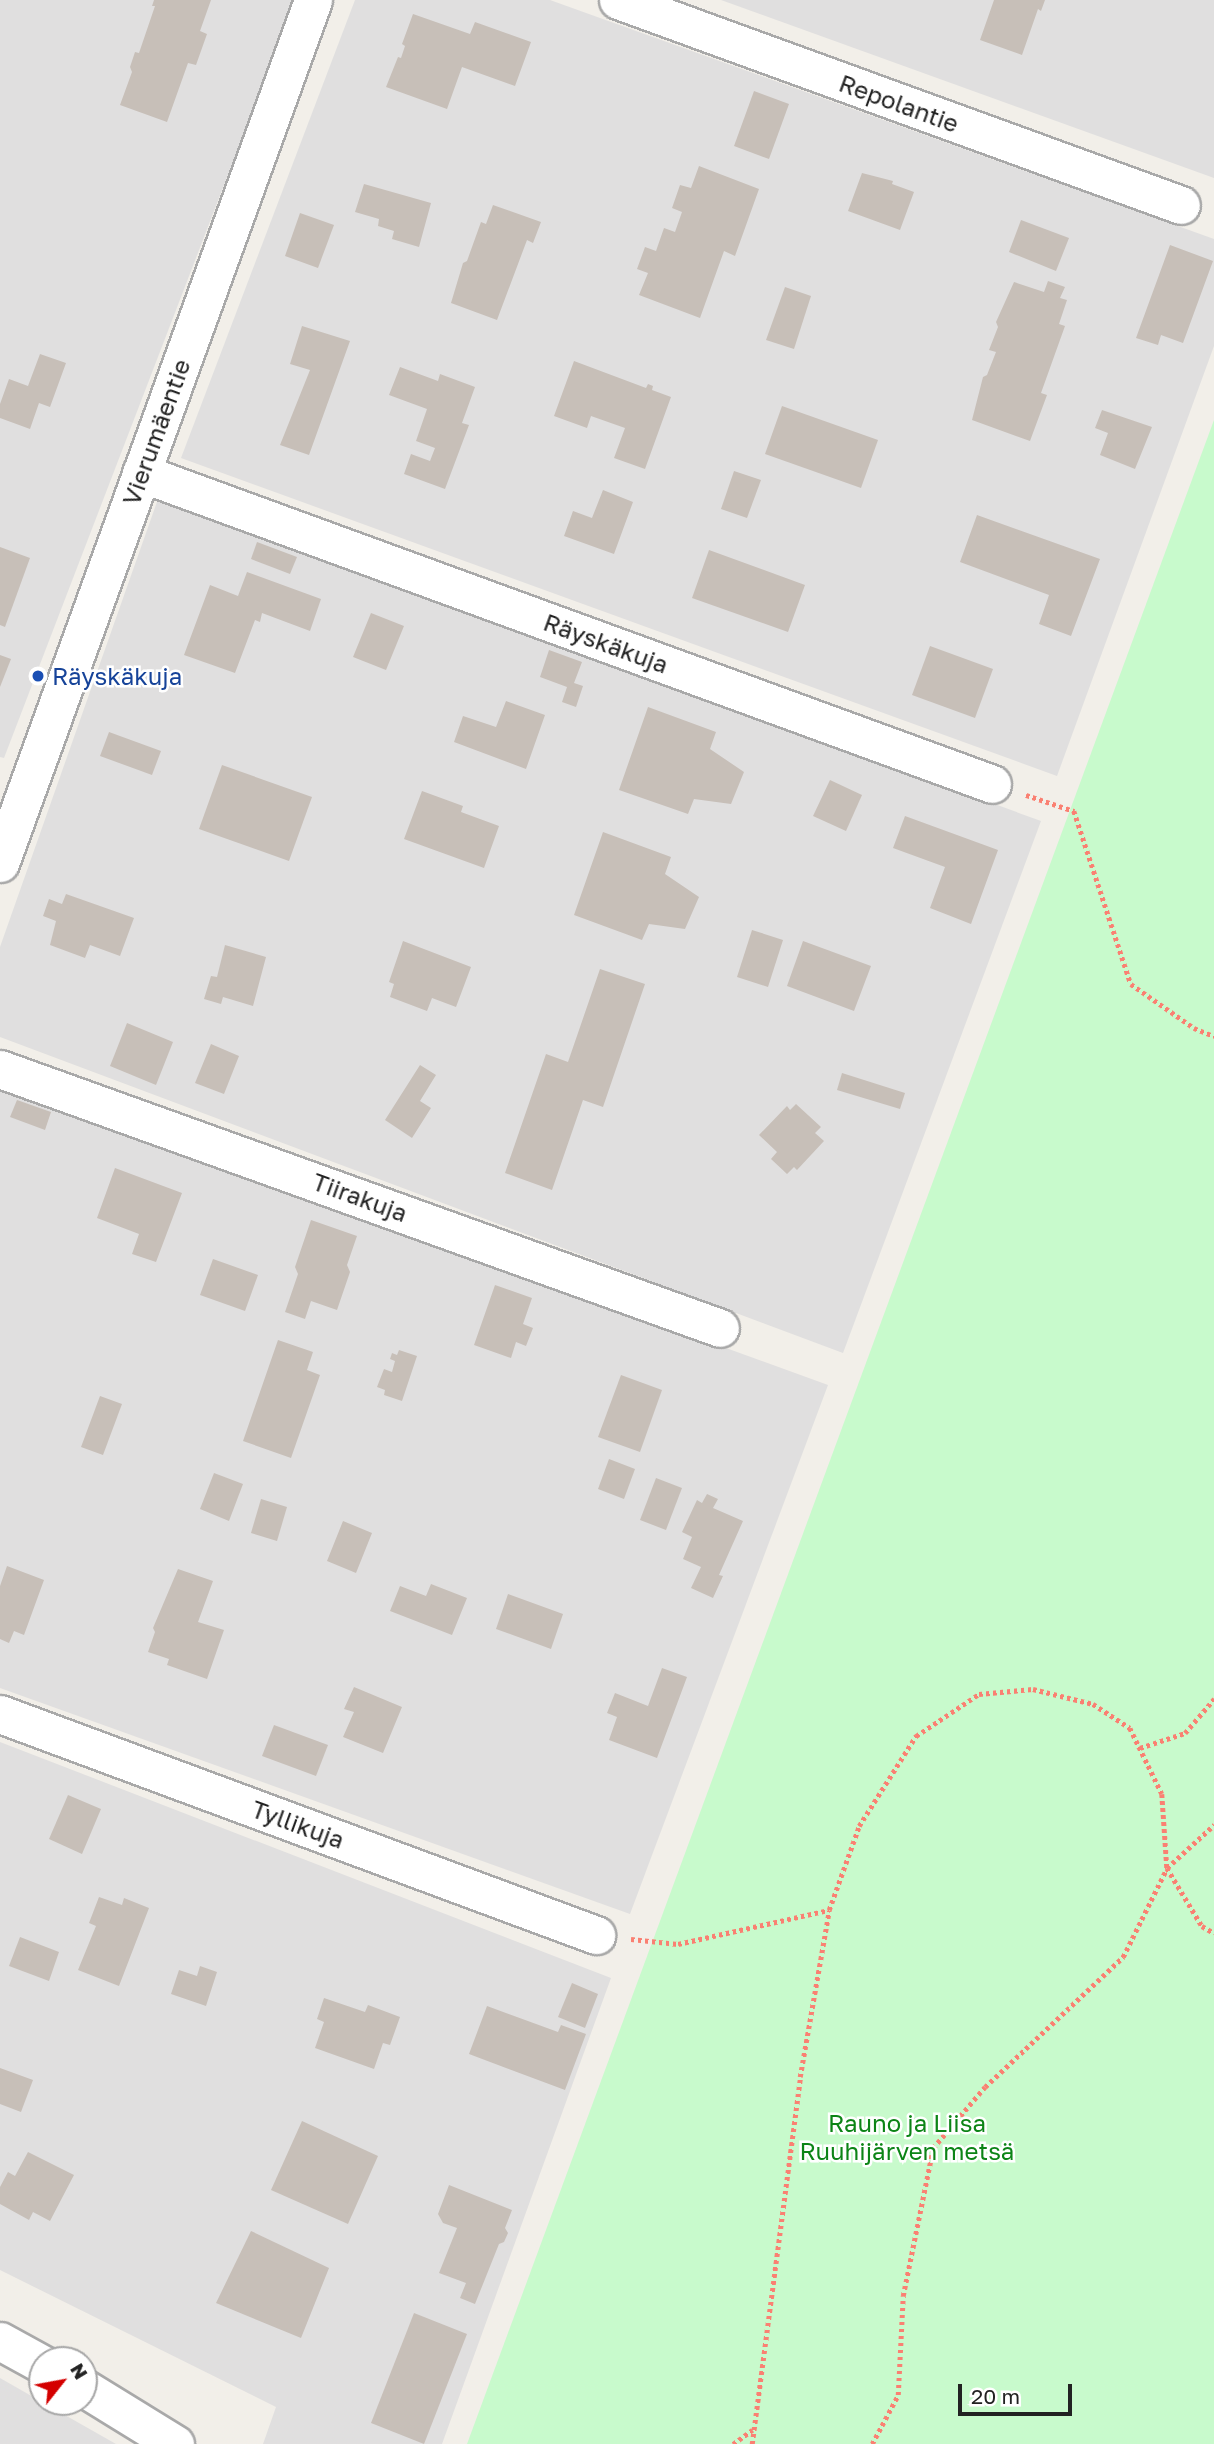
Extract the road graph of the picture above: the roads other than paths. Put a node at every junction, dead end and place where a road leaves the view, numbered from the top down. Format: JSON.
{"nodes":[{"id":1,"x":313,"y":0,"type":"edge"},
{"id":2,"x":618,"y":0,"type":"edge"},
{"id":3,"x":1181,"y":205,"type":"dead end"},
{"id":4,"x":141,"y":473,"type":"junction"},
{"id":5,"x":992,"y":784,"type":"road end"},
{"id":6,"x":12,"y":791,"type":"edge"},
{"id":7,"x":0,"y":863,"type":"edge"},
{"id":8,"x":0,"y":1069,"type":"edge"},
{"id":9,"x":720,"y":1328,"type":"dead end"},
{"id":10,"x":0,"y":1714,"type":"edge"},
{"id":11,"x":596,"y":1935,"type":"road end"},
{"id":12,"x":0,"y":2341,"type":"edge"},
{"id":13,"x":28,"y":2356,"type":"edge"},
{"id":14,"x":98,"y":2397,"type":"edge"},
{"id":15,"x":175,"y":2444,"type":"edge"}],
"edges":[{"from":1,"to":4,"type":"street","name":"Vierumäentie"},
{"from":2,"to":3,"type":"street","name":"Repolantie"},
{"from":4,"to":5,"type":"street","name":"Räyskäkuja"},
{"from":4,"to":6,"type":"street","name":"Vierumäentie"},
{"from":6,"to":7,"type":"street","name":"Vierumäentie"},
{"from":8,"to":9,"type":"street","name":"Tiirakuja"},
{"from":10,"to":11,"type":"street","name":"Tyllikuja"},
{"from":12,"to":13,"type":"street"},
{"from":14,"to":15,"type":"street"}]}
